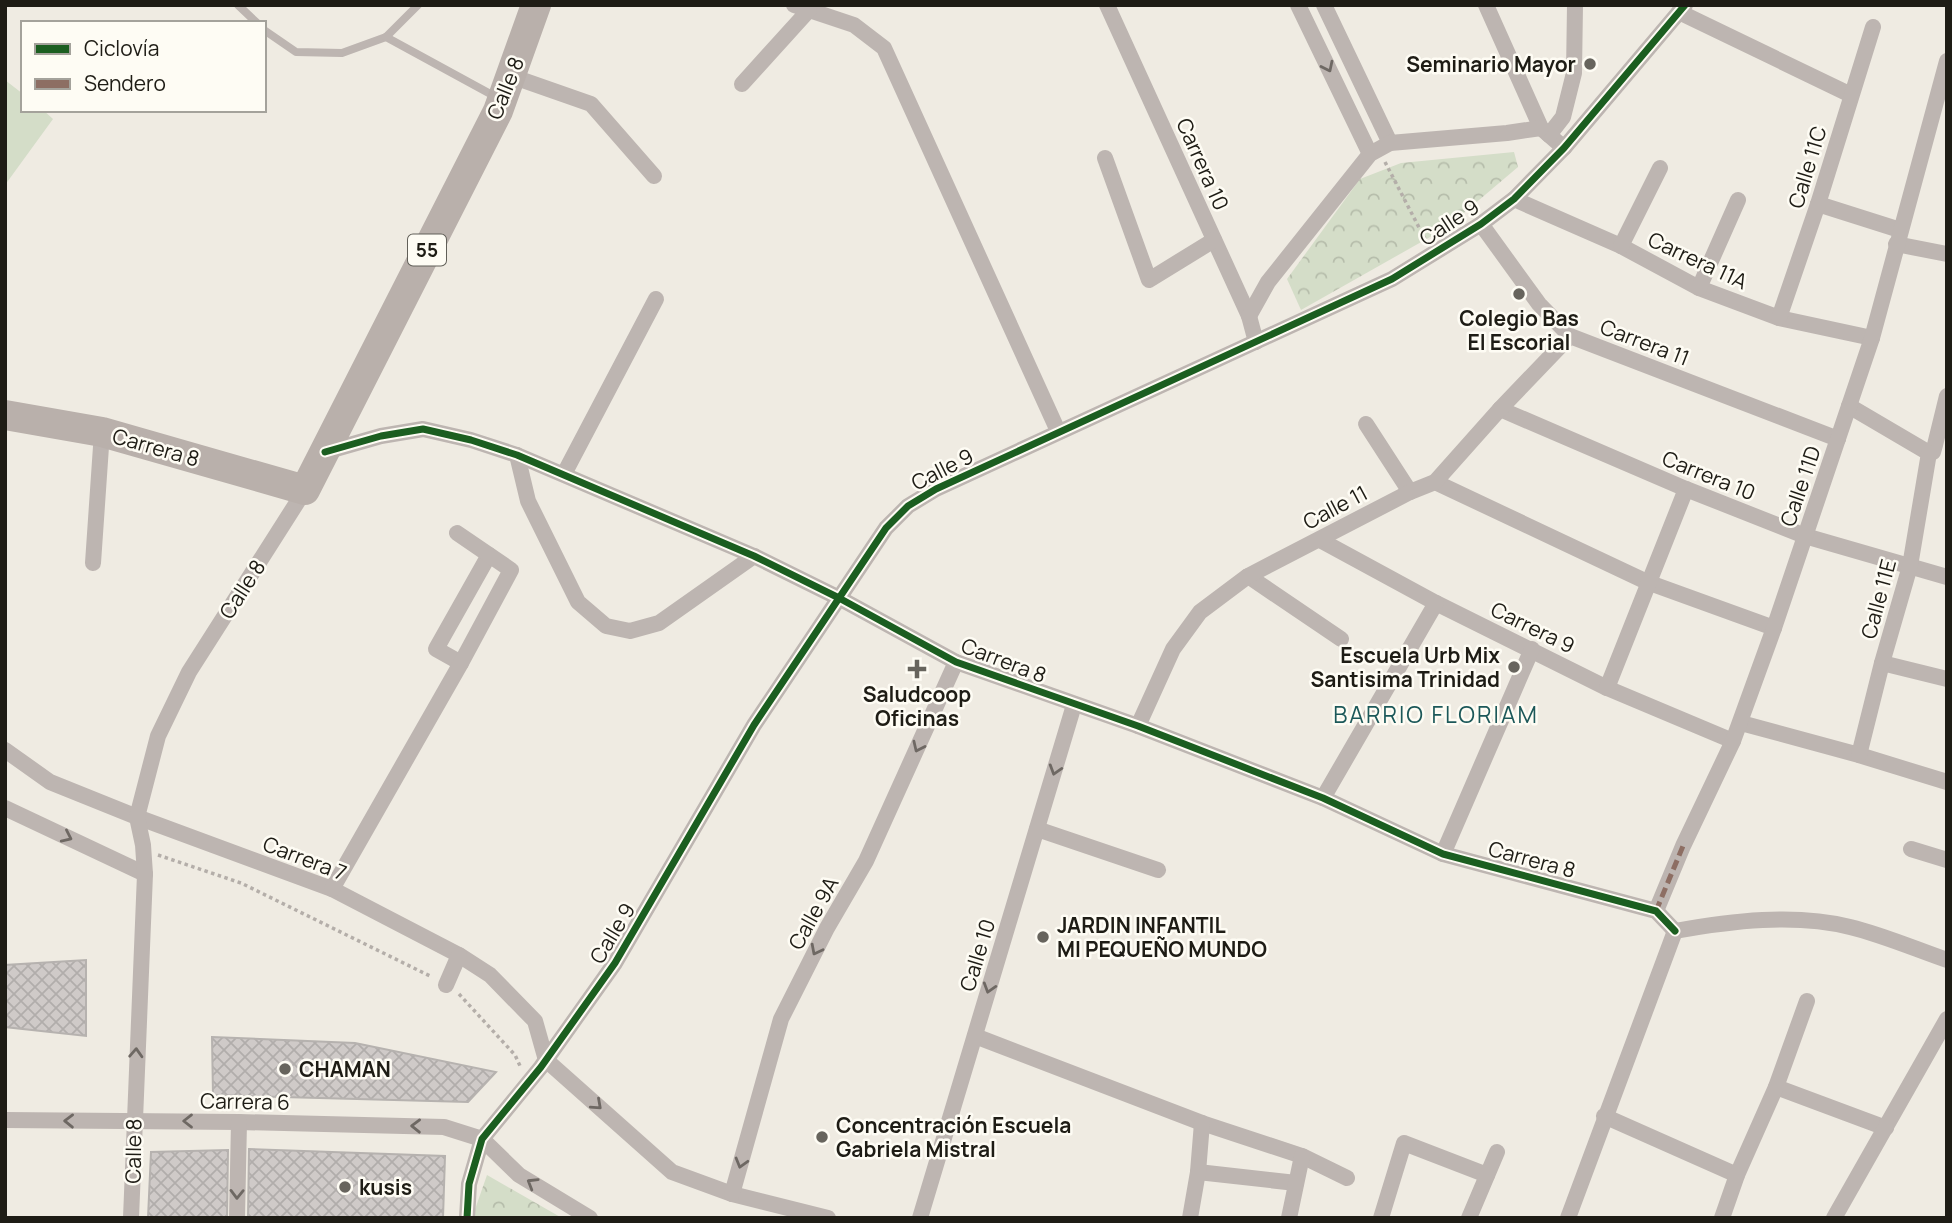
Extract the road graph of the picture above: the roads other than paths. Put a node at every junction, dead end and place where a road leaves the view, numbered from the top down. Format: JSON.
{"nodes":[{"id":1,"x":238,"y":5,"type":"edge"},
{"id":2,"x":418,"y":5,"type":"edge"},
{"id":3,"x":536,"y":5,"type":"edge"},
{"id":4,"x":1107,"y":5,"type":"edge"},
{"id":5,"x":1298,"y":5,"type":"edge"},
{"id":6,"x":1324,"y":5,"type":"edge"},
{"id":7,"x":1486,"y":5,"type":"edge"},
{"id":8,"x":1575,"y":5,"type":"edge"},
{"id":9,"x":802,"y":8,"type":"edge"},
{"id":10,"x":1682,"y":9,"type":"edge"},
{"id":11,"x":255,"y":21,"type":"edge"},
{"id":12,"x":1873,"y":27,"type":"dead end"},
{"id":13,"x":266,"y":31,"type":"edge"},
{"id":14,"x":386,"y":37,"type":"junction"},
{"id":15,"x":1946,"y":66,"type":"edge"},
{"id":16,"x":742,"y":84,"type":"dead end"},
{"id":17,"x":506,"y":88,"type":"junction"},
{"id":18,"x":1851,"y":95,"type":"junction"},
{"id":19,"x":1545,"y":131,"type":"junction"},
{"id":20,"x":1564,"y":148,"type":"junction"},
{"id":21,"x":1379,"y":149,"type":"junction"},
{"id":22,"x":1105,"y":158,"type":"dead end"},
{"id":23,"x":1660,"y":168,"type":"dead end"},
{"id":24,"x":654,"y":177,"type":"dead end"},
{"id":25,"x":1514,"y":199,"type":"junction"},
{"id":26,"x":1738,"y":200,"type":"dead end"},
{"id":27,"x":1818,"y":204,"type":"junction"},
{"id":28,"x":1481,"y":224,"type":"junction"},
{"id":29,"x":1898,"y":237,"type":"junction"},
{"id":30,"x":1214,"y":240,"type":"junction"},
{"id":31,"x":1620,"y":246,"type":"junction"},
{"id":32,"x":1947,"y":254,"type":"edge"},
{"id":33,"x":1699,"y":288,"type":"junction"},
{"id":34,"x":656,"y":299,"type":"dead end"},
{"id":35,"x":1249,"y":316,"type":"junction"},
{"id":36,"x":1779,"y":318,"type":"junction"},
{"id":37,"x":1570,"y":336,"type":"junction"},
{"id":38,"x":1872,"y":338,"type":"junction"},
{"id":39,"x":1256,"y":342,"type":"junction"},
{"id":40,"x":1947,"y":396,"type":"edge"},
{"id":41,"x":1849,"y":406,"type":"junction"},
{"id":42,"x":1500,"y":409,"type":"junction"},
{"id":43,"x":5,"y":415,"type":"edge"},
{"id":44,"x":1366,"y":425,"type":"dead end"},
{"id":45,"x":1058,"y":431,"type":"junction"},
{"id":46,"x":102,"y":432,"type":"junction"},
{"id":47,"x":1838,"y":439,"type":"junction"},
{"id":48,"x":325,"y":452,"type":"junction"},
{"id":49,"x":1928,"y":453,"type":"junction"},
{"id":50,"x":517,"y":455,"type":"junction"},
{"id":51,"x":564,"y":474,"type":"junction"},
{"id":52,"x":1435,"y":482,"type":"junction"},
{"id":53,"x":1686,"y":489,"type":"junction"},
{"id":54,"x":305,"y":490,"type":"junction"},
{"id":55,"x":1410,"y":492,"type":"junction"},
{"id":56,"x":457,"y":533,"type":"dead end"},
{"id":57,"x":1805,"y":536,"type":"junction"},
{"id":58,"x":1320,"y":540,"type":"junction"},
{"id":59,"x":489,"y":555,"type":"junction"},
{"id":60,"x":754,"y":556,"type":"junction"},
{"id":61,"x":93,"y":563,"type":"dead end"},
{"id":62,"x":1910,"y":566,"type":"junction"},
{"id":63,"x":1248,"y":576,"type":"junction"},
{"id":64,"x":1947,"y":577,"type":"edge"},
{"id":65,"x":1647,"y":582,"type":"junction"},
{"id":66,"x":839,"y":598,"type":"junction"},
{"id":67,"x":1436,"y":603,"type":"junction"},
{"id":68,"x":1774,"y":628,"type":"junction"},
{"id":69,"x":1341,"y":639,"type":"dead end"},
{"id":70,"x":1532,"y":649,"type":"junction"},
{"id":71,"x":956,"y":662,"type":"junction"},
{"id":72,"x":461,"y":663,"type":"junction"},
{"id":73,"x":1882,"y":663,"type":"junction"},
{"id":74,"x":1947,"y":679,"type":"edge"},
{"id":75,"x":1607,"y":688,"type":"junction"},
{"id":76,"x":1074,"y":705,"type":"junction"},
{"id":77,"x":1741,"y":723,"type":"junction"},
{"id":78,"x":1138,"y":726,"type":"junction"},
{"id":79,"x":1734,"y":741,"type":"junction"},
{"id":80,"x":5,"y":750,"type":"edge"},
{"id":81,"x":1859,"y":755,"type":"junction"},
{"id":82,"x":1947,"y":782,"type":"edge"},
{"id":83,"x":1323,"y":798,"type":"junction"},
{"id":84,"x":5,"y":808,"type":"edge"},
{"id":85,"x":1037,"y":829,"type":"junction"},
{"id":86,"x":141,"y":836,"type":"junction"},
{"id":87,"x":1911,"y":849,"type":"dead end"},
{"id":88,"x":1443,"y":854,"type":"junction"},
{"id":89,"x":1947,"y":860,"type":"edge"},
{"id":90,"x":1158,"y":870,"type":"dead end"},
{"id":91,"x":145,"y":874,"type":"junction"},
{"id":92,"x":332,"y":889,"type":"junction"},
{"id":93,"x":1656,"y":911,"type":"junction"},
{"id":94,"x":1675,"y":931,"type":"junction"},
{"id":95,"x":1947,"y":960,"type":"edge"},
{"id":96,"x":1807,"y":1001,"type":"dead end"},
{"id":97,"x":1947,"y":1020,"type":"edge"},
{"id":98,"x":975,"y":1036,"type":"junction"},
{"id":99,"x":537,"y":1072,"type":"junction"},
{"id":100,"x":1776,"y":1087,"type":"junction"},
{"id":101,"x":1604,"y":1116,"type":"junction"},
{"id":102,"x":5,"y":1120,"type":"edge"},
{"id":103,"x":133,"y":1121,"type":"junction"},
{"id":104,"x":239,"y":1122,"type":"junction"},
{"id":105,"x":1202,"y":1123,"type":"junction"},
{"id":106,"x":1886,"y":1128,"type":"junction"},
{"id":107,"x":482,"y":1139,"type":"junction"},
{"id":108,"x":1497,"y":1152,"type":"dead end"},
{"id":109,"x":1302,"y":1156,"type":"junction"},
{"id":110,"x":1198,"y":1172,"type":"junction"},
{"id":111,"x":1487,"y":1175,"type":"junction"},
{"id":112,"x":1737,"y":1175,"type":"junction"},
{"id":113,"x":1347,"y":1178,"type":"dead end"},
{"id":114,"x":1296,"y":1184,"type":"junction"},
{"id":115,"x":732,"y":1194,"type":"junction"},
{"id":116,"x":1729,"y":1215,"type":"edge"},
{"id":117,"x":131,"y":1218,"type":"edge"},
{"id":118,"x":237,"y":1218,"type":"edge"},
{"id":119,"x":467,"y":1218,"type":"edge"},
{"id":120,"x":590,"y":1218,"type":"edge"},
{"id":121,"x":828,"y":1218,"type":"edge"},
{"id":122,"x":920,"y":1218,"type":"edge"},
{"id":123,"x":1190,"y":1218,"type":"edge"},
{"id":124,"x":1289,"y":1218,"type":"edge"},
{"id":125,"x":1381,"y":1218,"type":"edge"},
{"id":126,"x":1469,"y":1218,"type":"edge"},
{"id":127,"x":1568,"y":1218,"type":"edge"},
{"id":128,"x":1834,"y":1218,"type":"edge"}],
"edges":[{"from":1,"to":11,"type":"lane"},
{"from":2,"to":14,"type":"lane"},
{"from":3,"to":17,"type":"highway","name":"Calle 8","number":"55"},
{"from":4,"to":30,"type":"street","name":"Carrera 10"},
{"from":5,"to":21,"type":"street","one_way":true},
{"from":6,"to":21,"type":"street"},
{"from":7,"to":19,"type":"street"},
{"from":8,"to":19,"type":"street"},
{"from":9,"to":16,"type":"street"},
{"from":9,"to":45,"type":"street"},
{"from":10,"to":18,"type":"street"},
{"from":10,"to":20,"type":"street","name":"Calle 9"},
{"from":12,"to":18,"type":"street","name":"Calle 11C"},
{"from":13,"to":14,"type":"lane"},
{"from":14,"to":17,"type":"lane"},
{"from":15,"to":29,"type":"street","name":"Calle 11D"},
{"from":17,"to":24,"type":"street"},
{"from":17,"to":48,"type":"highway","name":"Calle 8","number":"55"},
{"from":18,"to":27,"type":"street","name":"Calle 11C"},
{"from":19,"to":20,"type":"street"},
{"from":19,"to":21,"type":"street"},
{"from":20,"to":25,"type":"street","name":"Calle 9"},
{"from":21,"to":35,"type":"street"},
{"from":22,"to":30,"type":"street"},
{"from":23,"to":31,"type":"street"},
{"from":25,"to":28,"type":"street","name":"Calle 9"},
{"from":25,"to":31,"type":"street","name":"Carrera 11A"},
{"from":26,"to":33,"type":"street"},
{"from":27,"to":29,"type":"street"},
{"from":27,"to":36,"type":"street","name":"Calle 11C"},
{"from":28,"to":37,"type":"street","name":"Carrera 11"},
{"from":28,"to":39,"type":"street","name":"Calle 9"},
{"from":29,"to":32,"type":"street"},
{"from":29,"to":38,"type":"street","name":"Calle 11D"},
{"from":30,"to":35,"type":"street","name":"Carrera 10"},
{"from":31,"to":33,"type":"street","name":"Carrera 11A"},
{"from":33,"to":36,"type":"street","name":"Carrera 11A"},
{"from":34,"to":51,"type":"street"},
{"from":35,"to":39,"type":"street","name":"Carrera 10"},
{"from":36,"to":38,"type":"street","name":"Carrera 11A"},
{"from":37,"to":42,"type":"street","name":"Calle 11"},
{"from":37,"to":47,"type":"street","name":"Carrera 11"},
{"from":38,"to":41,"type":"street","name":"Calle 11D"},
{"from":39,"to":45,"type":"street","name":"Calle 9"},
{"from":40,"to":49,"type":"street","name":"Calle 11E"},
{"from":41,"to":47,"type":"street","name":"Calle 11D"},
{"from":41,"to":49,"type":"street"},
{"from":42,"to":52,"type":"street","name":"Calle 11"},
{"from":42,"to":53,"type":"street","name":"Carrera 10"},
{"from":43,"to":46,"type":"highway","name":"Carrera 8"},
{"from":44,"to":55,"type":"street"},
{"from":45,"to":66,"type":"street","name":"Calle 9"},
{"from":46,"to":54,"type":"highway","name":"Carrera 8"},
{"from":46,"to":61,"type":"street"},
{"from":47,"to":57,"type":"street","name":"Calle 11D"},
{"from":48,"to":50,"type":"street","name":"Carrera 8"},
{"from":48,"to":54,"type":"highway","name":"Calle 8","number":"55"},
{"from":49,"to":62,"type":"street","name":"Calle 11E"},
{"from":50,"to":51,"type":"street","name":"Carrera 8"},
{"from":50,"to":60,"type":"street"},
{"from":51,"to":60,"type":"street","name":"Carrera 8"},
{"from":52,"to":55,"type":"street","name":"Calle 11"},
{"from":52,"to":65,"type":"street"},
{"from":53,"to":57,"type":"street","name":"Carrera 10"},
{"from":53,"to":65,"type":"street"},
{"from":54,"to":86,"type":"street","name":"Calle 8"},
{"from":55,"to":58,"type":"street","name":"Calle 11"},
{"from":56,"to":59,"type":"street"},
{"from":57,"to":62,"type":"street","name":"Carrera 10"},
{"from":57,"to":68,"type":"street","name":"Calle 11D"},
{"from":58,"to":63,"type":"street","name":"Calle 11"},
{"from":58,"to":67,"type":"street","name":"Carrera 9"},
{"from":59,"to":72,"type":"street"},
{"from":59,"to":72,"type":"street"},
{"from":60,"to":66,"type":"street","name":"Carrera 8"},
{"from":62,"to":64,"type":"street","name":"Carrera 10"},
{"from":62,"to":73,"type":"street","name":"Calle 11E"},
{"from":63,"to":69,"type":"street"},
{"from":63,"to":78,"type":"street","name":"Calle 11"},
{"from":65,"to":68,"type":"street"},
{"from":65,"to":75,"type":"street"},
{"from":66,"to":71,"type":"street","name":"Carrera 8"},
{"from":66,"to":99,"type":"street","name":"Calle 9"},
{"from":67,"to":70,"type":"street","name":"Carrera 9"},
{"from":67,"to":83,"type":"street"},
{"from":68,"to":77,"type":"street","name":"Calle 11D"},
{"from":70,"to":75,"type":"street","name":"Carrera 9"},
{"from":70,"to":88,"type":"street"},
{"from":71,"to":76,"type":"street","name":"Carrera 8"},
{"from":71,"to":115,"type":"street","name":"Calle 9A","one_way":true},
{"from":72,"to":92,"type":"street"},
{"from":73,"to":74,"type":"street"},
{"from":73,"to":81,"type":"street","name":"Calle 11E"},
{"from":75,"to":79,"type":"street","name":"Carrera 9"},
{"from":76,"to":78,"type":"street","name":"Carrera 8"},
{"from":76,"to":85,"type":"street","name":"Calle 10","one_way":true},
{"from":77,"to":79,"type":"street","name":"Calle 11D"},
{"from":77,"to":81,"type":"street"},
{"from":78,"to":83,"type":"street","name":"Carrera 8"},
{"from":79,"to":93,"type":"street","name":"Calle 11D"},
{"from":80,"to":86,"type":"street","name":"Carrera 7"},
{"from":81,"to":82,"type":"street"},
{"from":83,"to":88,"type":"street","name":"Carrera 8"},
{"from":84,"to":91,"type":"street","one_way":true},
{"from":85,"to":90,"type":"street"},
{"from":85,"to":98,"type":"street","name":"Calle 10","one_way":true},
{"from":86,"to":91,"type":"street","name":"Calle 8"},
{"from":86,"to":92,"type":"street","name":"Carrera 7"},
{"from":87,"to":89,"type":"street"},
{"from":88,"to":93,"type":"street","name":"Carrera 8"},
{"from":103,"to":91,"type":"street","name":"Calle 8","one_way":true},
{"from":92,"to":99,"type":"street","name":"Carrera 7"},
{"from":93,"to":94,"type":"street"},
{"from":94,"to":95,"type":"street"},
{"from":94,"to":101,"type":"street"},
{"from":96,"to":100,"type":"street"},
{"from":97,"to":106,"type":"street"},
{"from":98,"to":105,"type":"street"},
{"from":98,"to":122,"type":"street","name":"Calle 10"},
{"from":99,"to":107,"type":"street","name":"Calle 9"},
{"from":99,"to":115,"type":"street","one_way":true},
{"from":100,"to":106,"type":"street"},
{"from":100,"to":112,"type":"street"},
{"from":101,"to":112,"type":"street"},
{"from":101,"to":127,"type":"street"},
{"from":103,"to":102,"type":"street","name":"Carrera 6","one_way":true},
{"from":104,"to":103,"type":"street","name":"Carrera 6","one_way":true},
{"from":103,"to":117,"type":"street","name":"Calle 8"},
{"from":107,"to":104,"type":"street","name":"Carrera 6","one_way":true},
{"from":104,"to":118,"type":"street","one_way":true},
{"from":105,"to":109,"type":"street"},
{"from":105,"to":110,"type":"street"},
{"from":106,"to":128,"type":"street"},
{"from":107,"to":119,"type":"street","name":"Calle 9"},
{"from":120,"to":107,"type":"street","one_way":true},
{"from":108,"to":111,"type":"street"},
{"from":109,"to":113,"type":"street"},
{"from":109,"to":114,"type":"street"},
{"from":110,"to":114,"type":"street"},
{"from":110,"to":123,"type":"street"},
{"from":111,"to":125,"type":"street"},
{"from":111,"to":126,"type":"street"},
{"from":112,"to":116,"type":"street"},
{"from":114,"to":124,"type":"street"},
{"from":115,"to":121,"type":"street"}]}
